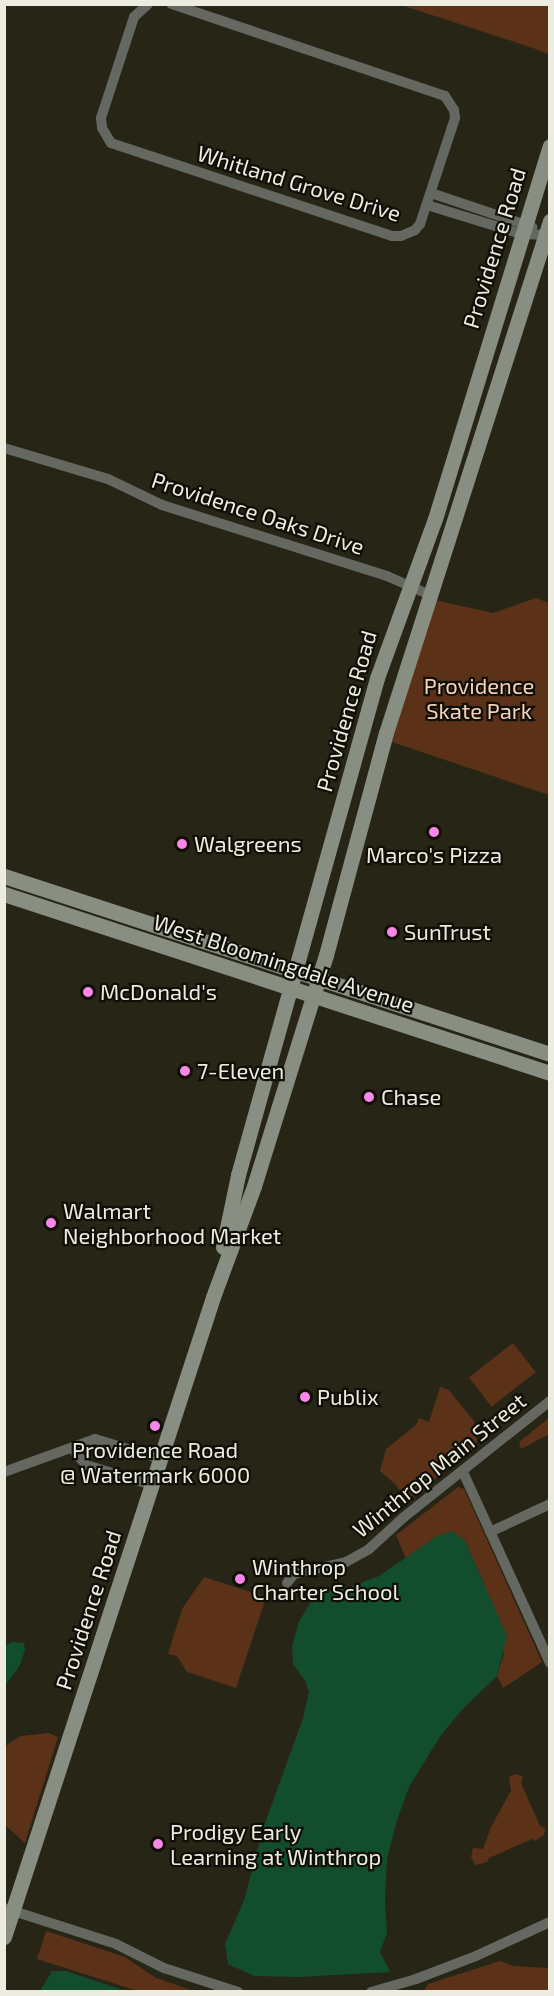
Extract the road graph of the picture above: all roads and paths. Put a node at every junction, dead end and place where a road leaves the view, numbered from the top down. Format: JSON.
{"nodes":[{"id":1,"x":148,"y":4,"type":"edge"},
{"id":2,"x":171,"y":4,"type":"edge"},
{"id":3,"x":549,"y":146,"type":"edge"},
{"id":4,"x":431,"y":193,"type":"junction"},
{"id":5,"x":427,"y":205,"type":"junction"},
{"id":6,"x":547,"y":228,"type":"edge"},
{"id":7,"x":523,"y":229,"type":"junction"},
{"id":8,"x":4,"y":448,"type":"edge"},
{"id":9,"x":408,"y":587,"type":"junction"},
{"id":10,"x":430,"y":595,"type":"junction"},
{"id":11,"x":4,"y":876,"type":"edge"},
{"id":12,"x":4,"y":894,"type":"edge"},
{"id":13,"x":295,"y":971,"type":"junction"},
{"id":14,"x":318,"y":978,"type":"junction"},
{"id":15,"x":290,"y":988,"type":"junction"},
{"id":16,"x":312,"y":996,"type":"junction"},
{"id":17,"x":549,"y":1054,"type":"edge"},
{"id":18,"x":549,"y":1073,"type":"edge"},
{"id":19,"x":213,"y":1297,"type":"junction"},
{"id":20,"x":549,"y":1401,"type":"edge"},
{"id":21,"x":72,"y":1448,"type":"junction"},
{"id":22,"x":161,"y":1459,"type":"junction"},
{"id":23,"x":4,"y":1472,"type":"edge"},
{"id":24,"x":463,"y":1472,"type":"junction"},
{"id":25,"x":152,"y":1485,"type":"junction"},
{"id":26,"x":549,"y":1504,"type":"edge"},
{"id":27,"x":490,"y":1532,"type":"junction"},
{"id":28,"x":287,"y":1583,"type":"dead end"},
{"id":29,"x":549,"y":1663,"type":"edge"},
{"id":30,"x":9,"y":1909,"type":"edge"},
{"id":31,"x":549,"y":1922,"type":"edge"},
{"id":32,"x":4,"y":1937,"type":"edge"},
{"id":33,"x":238,"y":1992,"type":"edge"},
{"id":34,"x":371,"y":1992,"type":"edge"}],
"edges":[{"from":1,"to":5,"type":"street","name":"Whitland Grove Drive"},
{"from":2,"to":4,"type":"street","name":"Whitland Grove Drive"},
{"from":3,"to":7,"type":"main road","name":"Providence Road"},
{"from":4,"to":5,"type":"street","name":"Whitland Grove Drive"},
{"from":4,"to":7,"type":"street"},
{"from":5,"to":7,"type":"street"},
{"from":6,"to":7,"type":"street"},
{"from":6,"to":10,"type":"main road","name":"Providence Road"},
{"from":7,"to":9,"type":"main road","name":"Providence Road"},
{"from":8,"to":9,"type":"street","name":"Providence Oaks Drive"},
{"from":9,"to":10,"type":"street","name":"Providence Oaks Drive"},
{"from":9,"to":13,"type":"main road","name":"Providence Road"},
{"from":10,"to":14,"type":"main road","name":"Providence Road"},
{"from":11,"to":13,"type":"main road","name":"West Bloomingdale Avenue"},
{"from":12,"to":15,"type":"main road","name":"West Bloomingdale Avenue"},
{"from":13,"to":14,"type":"main road","name":"West Bloomingdale Avenue"},
{"from":13,"to":15,"type":"main road","name":"Providence Road"},
{"from":14,"to":16,"type":"main road","name":"Providence Road"},
{"from":14,"to":17,"type":"main road","name":"West Bloomingdale Avenue"},
{"from":15,"to":16,"type":"main road","name":"West Bloomingdale Avenue"},
{"from":15,"to":19,"type":"main road","name":"Providence Road"},
{"from":16,"to":18,"type":"main road","name":"West Bloomingdale Avenue"},
{"from":16,"to":19,"type":"main road","name":"Providence Road"},
{"from":19,"to":22,"type":"main road","name":"Providence Road"},
{"from":20,"to":24,"type":"street","name":"Winthrop Main Street"},
{"from":21,"to":22,"type":"street"},
{"from":21,"to":23,"type":"street"},
{"from":21,"to":25,"type":"street"},
{"from":22,"to":25,"type":"main road","name":"Providence Road"},
{"from":24,"to":27,"type":"street"},
{"from":24,"to":28,"type":"street","name":"Winthrop Main Street"},
{"from":25,"to":30,"type":"main road","name":"Providence Road"},
{"from":26,"to":27,"type":"street"},
{"from":27,"to":29,"type":"street"},
{"from":30,"to":32,"type":"main road","name":"Providence Road"},
{"from":30,"to":33,"type":"street"},
{"from":31,"to":34,"type":"street"}]}
